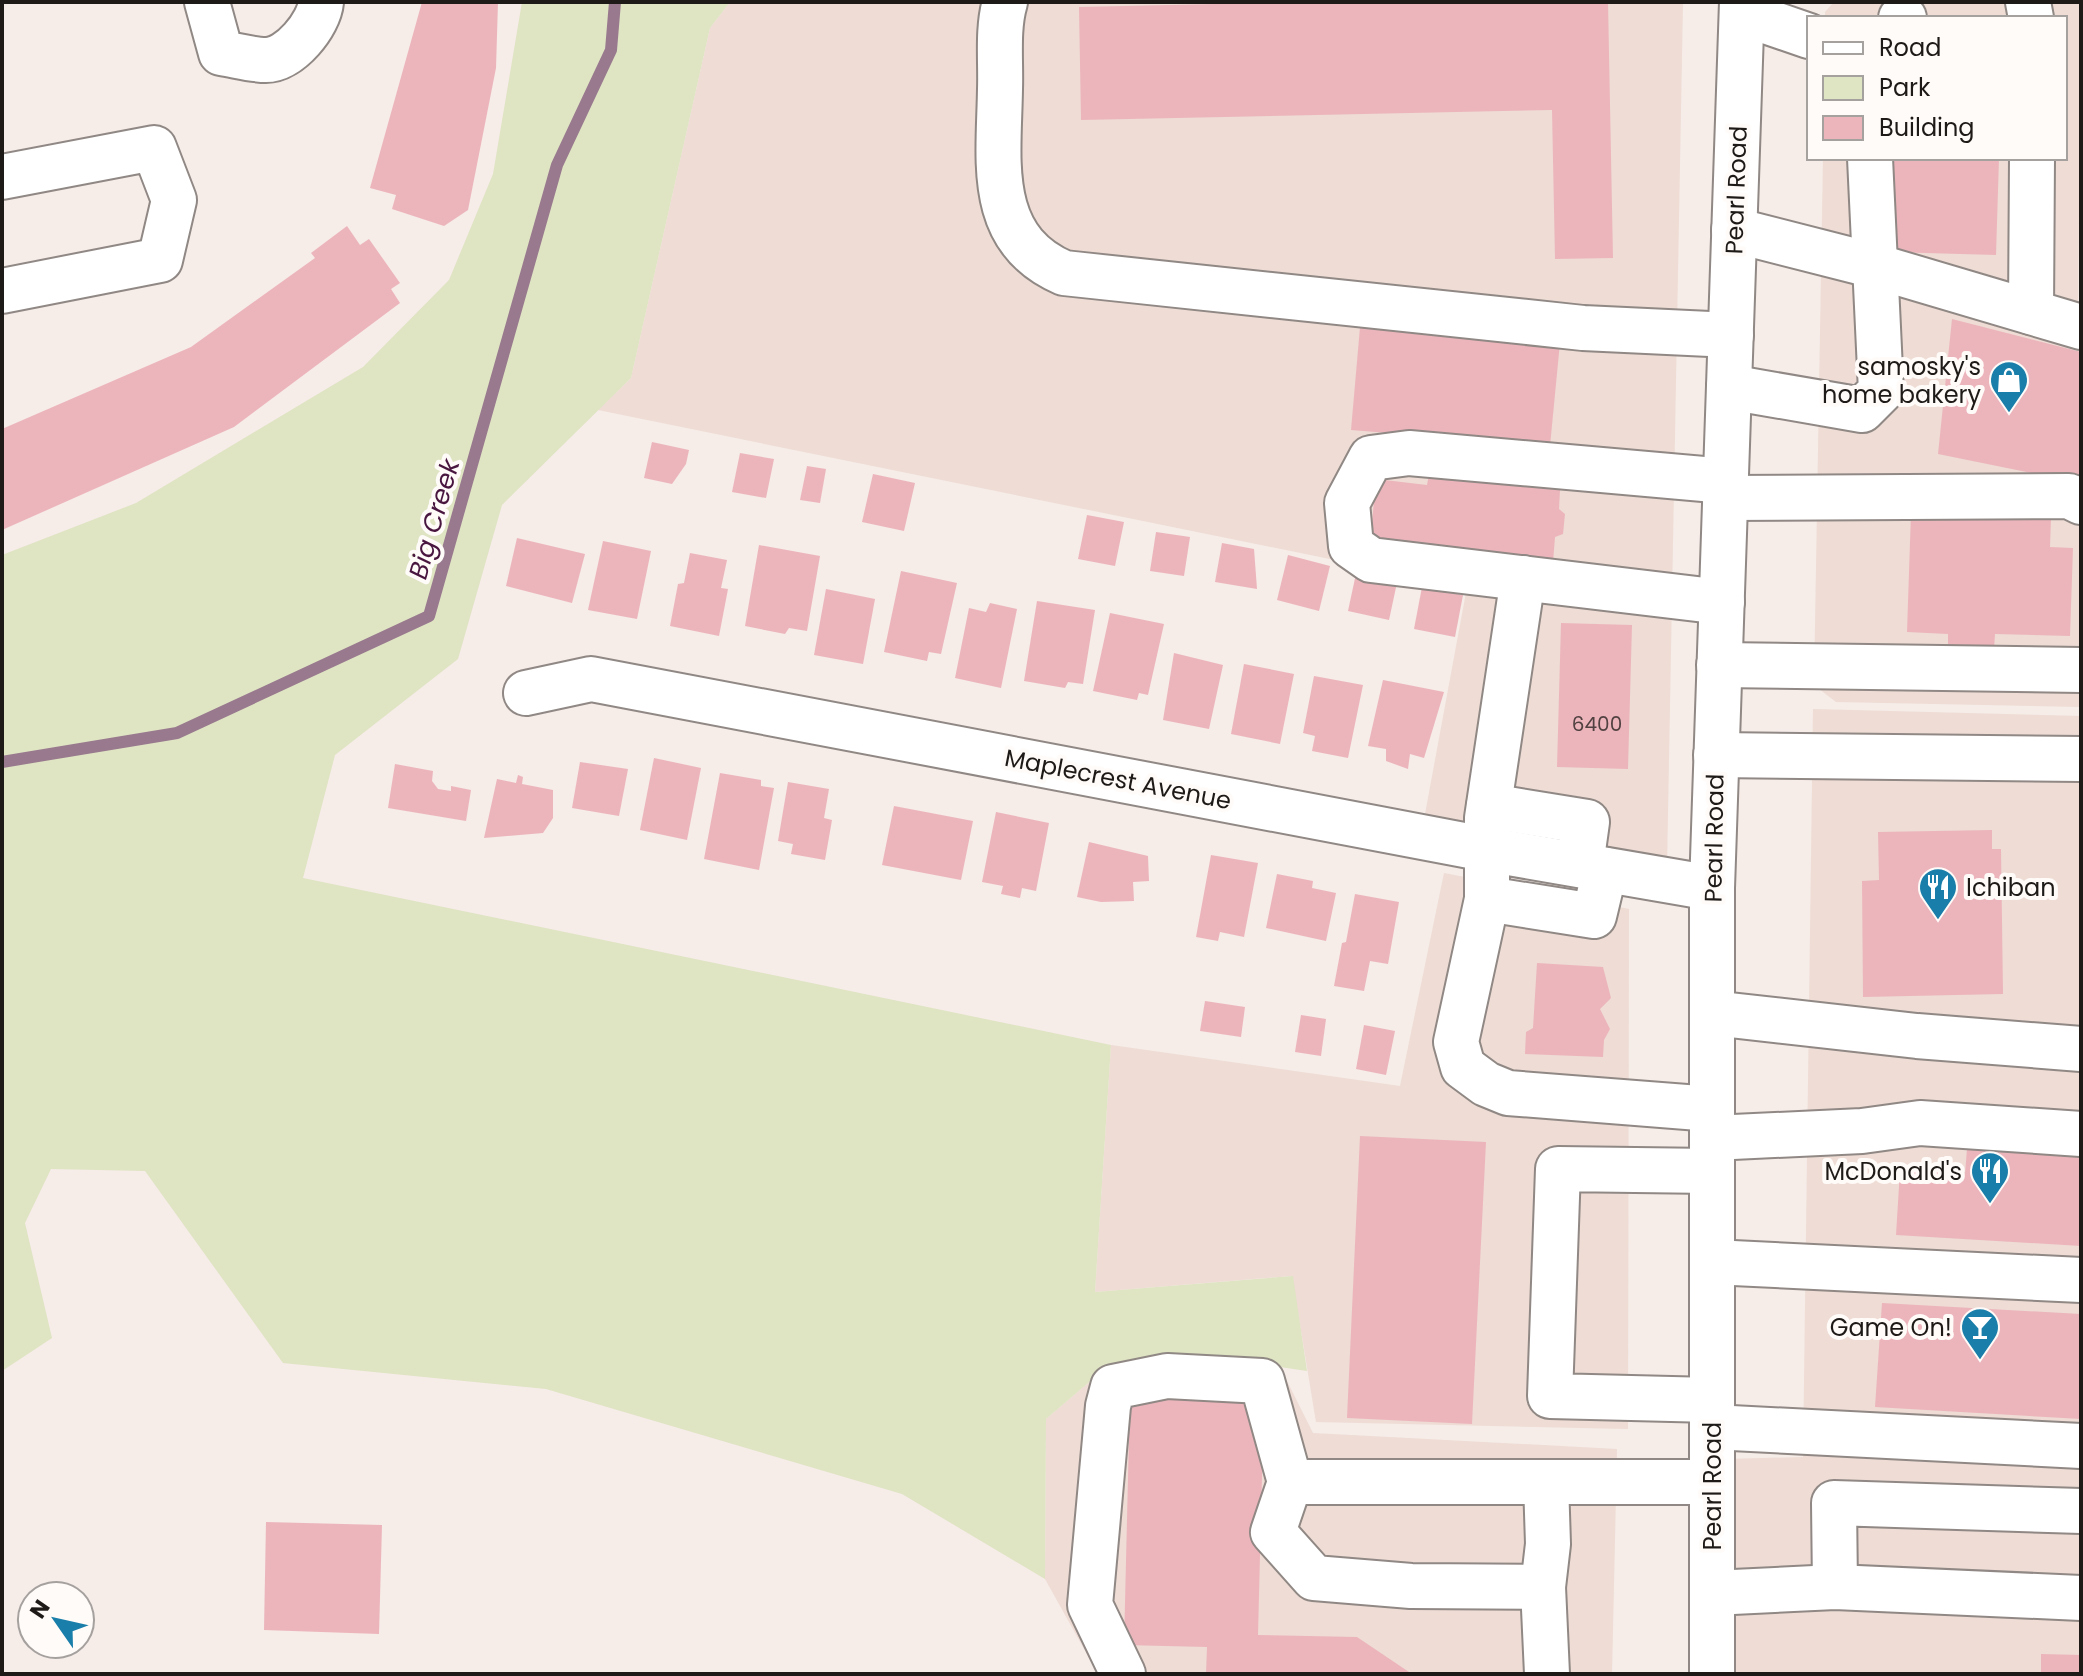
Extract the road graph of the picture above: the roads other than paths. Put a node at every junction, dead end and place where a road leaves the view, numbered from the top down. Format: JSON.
{"nodes":[{"id":1,"x":207,"y":2,"type":"edge"},
{"id":2,"x":321,"y":2,"type":"edge"},
{"id":3,"x":1005,"y":2,"type":"edge"},
{"id":4,"x":1742,"y":7,"type":"edge"},
{"id":5,"x":1807,"y":35,"type":"edge"},
{"id":6,"x":1870,"y":160,"type":"edge"},
{"id":7,"x":2032,"y":160,"type":"edge"},
{"id":8,"x":2,"y":177,"type":"edge"},
{"id":9,"x":1734,"y":230,"type":"junction"},
{"id":10,"x":1875,"y":266,"type":"junction"},
{"id":11,"x":2,"y":291,"type":"edge"},
{"id":12,"x":2031,"y":312,"type":"junction"},
{"id":13,"x":2081,"y":327,"type":"edge"},
{"id":14,"x":1731,"y":335,"type":"junction"},
{"id":15,"x":1729,"y":387,"type":"junction"},
{"id":16,"x":1726,"y":489,"type":"junction"},
{"id":17,"x":2081,"y":502,"type":"edge"},
{"id":18,"x":1523,"y":578,"type":"junction"},
{"id":19,"x":1722,"y":602,"type":"junction"},
{"id":20,"x":1719,"y":665,"type":"junction"},
{"id":21,"x":2081,"y":670,"type":"edge"},
{"id":22,"x":526,"y":693,"type":"dead end"},
{"id":23,"x":1716,"y":755,"type":"junction"},
{"id":24,"x":2081,"y":759,"type":"edge"},
{"id":25,"x":1489,"y":806,"type":"junction"},
{"id":26,"x":1485,"y":849,"type":"junction"},
{"id":27,"x":1593,"y":868,"type":"junction"},
{"id":28,"x":1712,"y":888,"type":"junction"},
{"id":29,"x":1487,"y":899,"type":"junction"},
{"id":30,"x":1712,"y":1013,"type":"junction"},
{"id":31,"x":2081,"y":1049,"type":"edge"},
{"id":32,"x":1862,"y":1131,"type":"junction"},
{"id":33,"x":2081,"y":1134,"type":"edge"},
{"id":34,"x":1712,"y":1139,"type":"junction"},
{"id":35,"x":2081,"y":1156,"type":"edge"},
{"id":36,"x":2081,"y":1261,"type":"edge"},
{"id":37,"x":1712,"y":1262,"type":"junction"},
{"id":38,"x":1850,"y":1270,"type":"junction"},
{"id":39,"x":2081,"y":1280,"type":"edge"},
{"id":40,"x":1712,"y":1413,"type":"junction"},
{"id":41,"x":2081,"y":1446,"type":"edge"},
{"id":42,"x":1290,"y":1482,"type":"junction"},
{"id":43,"x":1546,"y":1482,"type":"junction"},
{"id":44,"x":1712,"y":1482,"type":"junction"},
{"id":45,"x":2081,"y":1511,"type":"edge"},
{"id":46,"x":1543,"y":1587,"type":"junction"},
{"id":47,"x":1835,"y":1587,"type":"junction"},
{"id":48,"x":1712,"y":1593,"type":"junction"},
{"id":49,"x":2081,"y":1598,"type":"edge"},
{"id":50,"x":1123,"y":1674,"type":"edge"},
{"id":51,"x":1547,"y":1674,"type":"edge"},
{"id":52,"x":1712,"y":1674,"type":"edge"}],
"edges":[{"from":1,"to":2,"type":"main road"},
{"from":3,"to":14,"type":"main road"},
{"from":4,"to":5,"type":"main road"},
{"from":4,"to":9,"type":"main road","name":"Pearl Road"},
{"from":6,"to":10,"type":"main road"},
{"from":7,"to":12,"type":"main road"},
{"from":8,"to":11,"type":"main road"},
{"from":9,"to":10,"type":"main road"},
{"from":9,"to":14,"type":"main road","name":"Pearl Road"},
{"from":10,"to":12,"type":"main road"},
{"from":10,"to":15,"type":"main road"},
{"from":12,"to":13,"type":"main road"},
{"from":14,"to":15,"type":"main road","name":"Pearl Road"},
{"from":15,"to":16,"type":"main road","name":"Pearl Road"},
{"from":16,"to":17,"type":"main road"},
{"from":16,"to":18,"type":"main road"},
{"from":16,"to":19,"type":"main road","name":"Pearl Road"},
{"from":18,"to":19,"type":"main road"},
{"from":18,"to":25,"type":"main road"},
{"from":19,"to":20,"type":"main road","name":"Pearl Road"},
{"from":20,"to":21,"type":"main road"},
{"from":20,"to":23,"type":"main road","name":"Pearl Road"},
{"from":22,"to":26,"type":"main road","name":"Maplecrest Avenue"},
{"from":23,"to":24,"type":"main road"},
{"from":23,"to":28,"type":"main road","name":"Pearl Road"},
{"from":25,"to":26,"type":"main road"},
{"from":25,"to":27,"type":"main road"},
{"from":26,"to":27,"type":"main road","name":"Maplecrest Avenue"},
{"from":26,"to":29,"type":"main road"},
{"from":27,"to":28,"type":"main road","name":"Maplecrest Avenue"},
{"from":27,"to":29,"type":"main road"},
{"from":28,"to":30,"type":"main road","name":"Pearl Road"},
{"from":29,"to":34,"type":"main road"},
{"from":30,"to":31,"type":"main road"},
{"from":30,"to":34,"type":"main road","name":"Pearl Road"},
{"from":32,"to":33,"type":"main road"},
{"from":32,"to":34,"type":"main road"},
{"from":32,"to":35,"type":"main road"},
{"from":34,"to":37,"type":"main road","name":"Pearl Road"},
{"from":34,"to":40,"type":"main road"},
{"from":36,"to":38,"type":"main road"},
{"from":37,"to":38,"type":"main road"},
{"from":37,"to":40,"type":"main road","name":"Pearl Road"},
{"from":38,"to":39,"type":"main road"},
{"from":40,"to":41,"type":"main road"},
{"from":40,"to":44,"type":"main road","name":"Pearl Road"},
{"from":42,"to":43,"type":"main road"},
{"from":42,"to":46,"type":"main road"},
{"from":42,"to":50,"type":"main road"},
{"from":43,"to":44,"type":"main road"},
{"from":43,"to":46,"type":"main road"},
{"from":44,"to":48,"type":"main road","name":"Pearl Road"},
{"from":45,"to":47,"type":"main road"},
{"from":46,"to":51,"type":"main road"},
{"from":47,"to":48,"type":"main road"},
{"from":47,"to":49,"type":"main road"},
{"from":48,"to":52,"type":"main road","name":"Pearl Road"}]}
